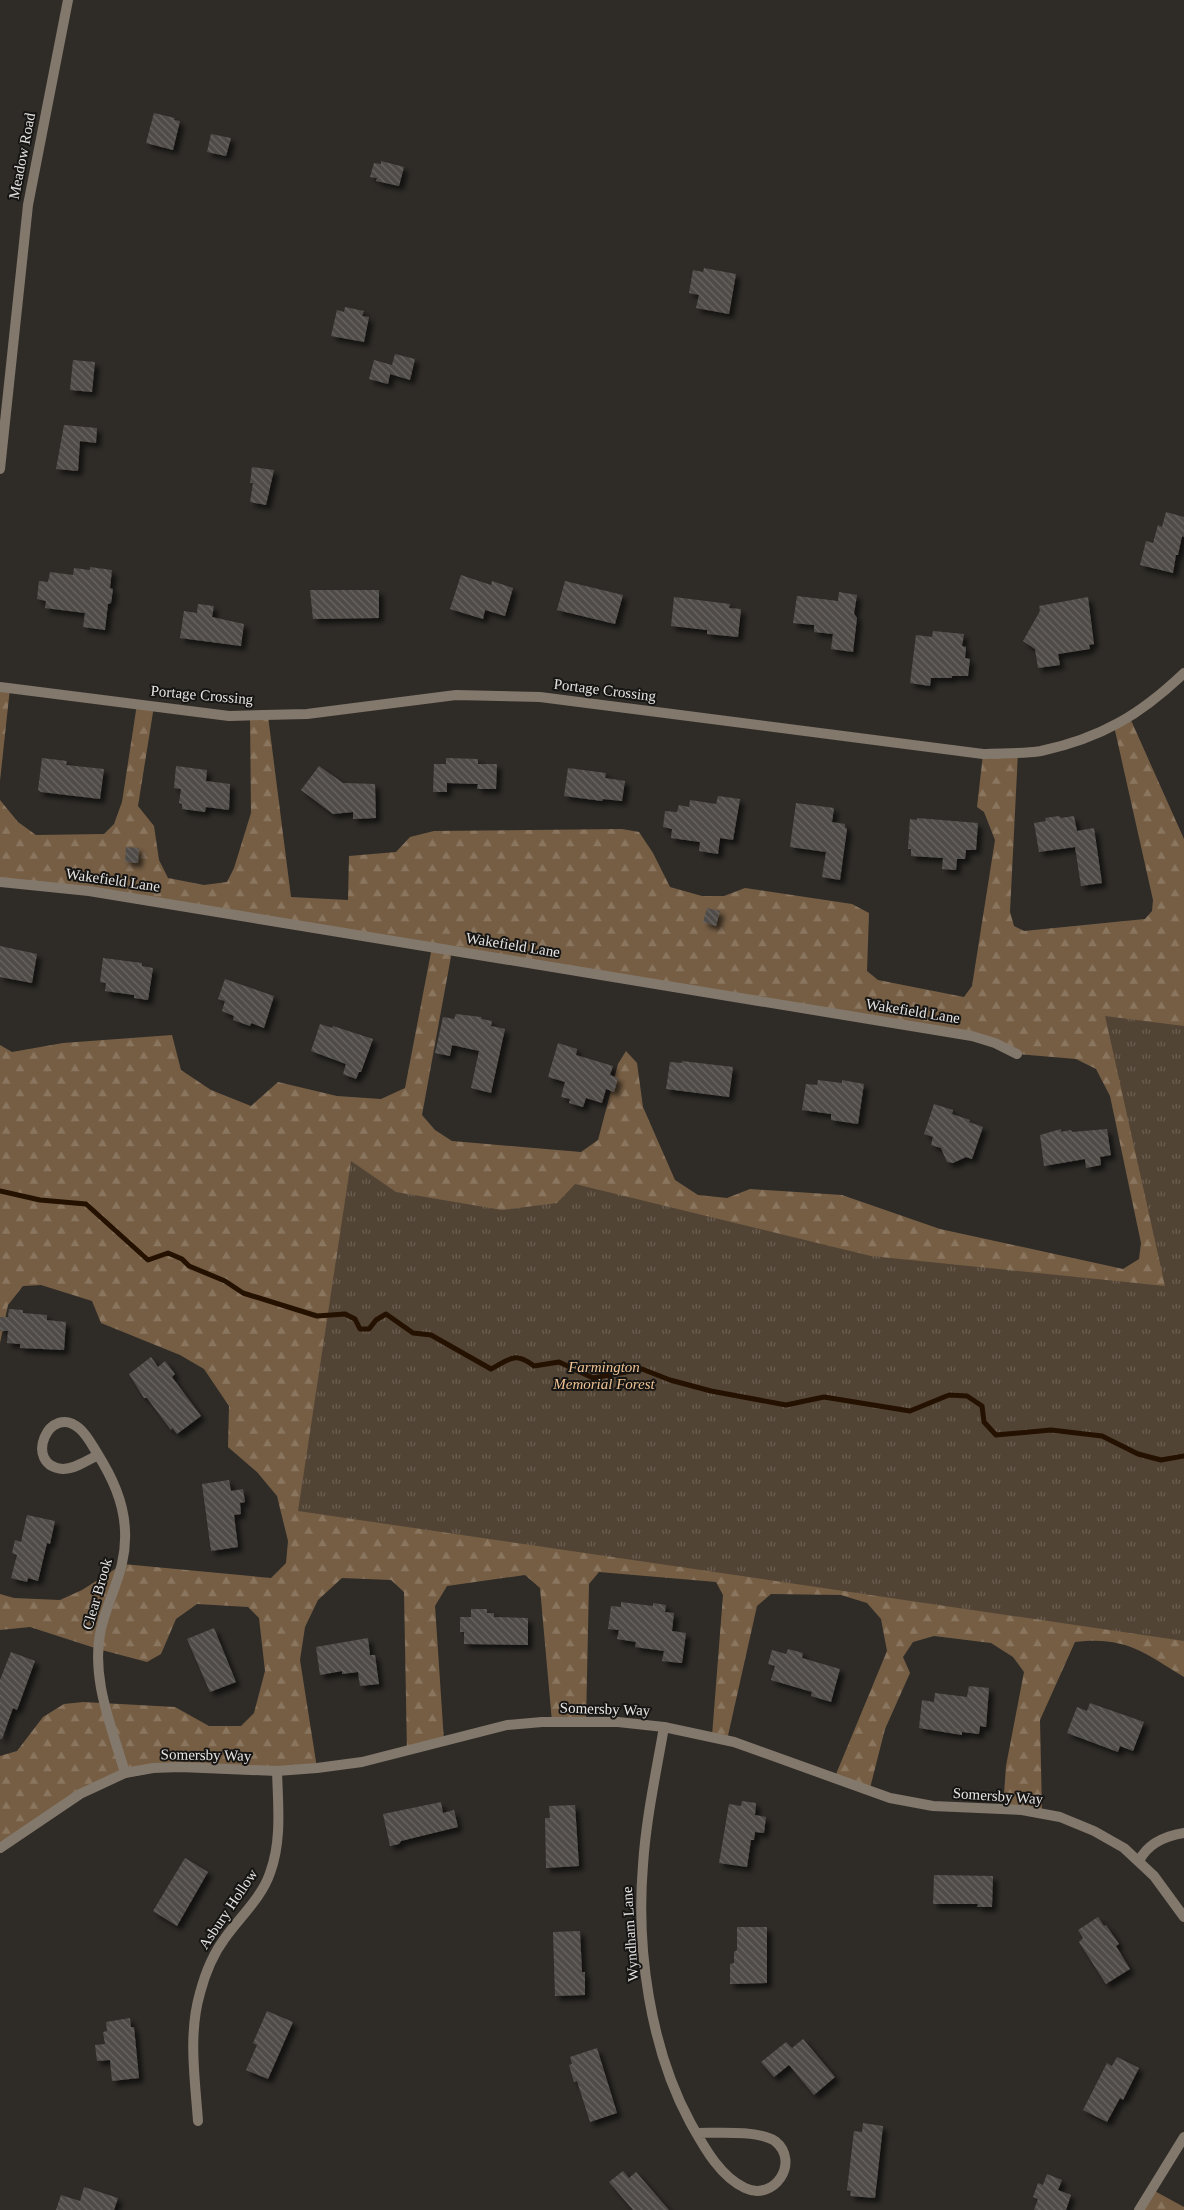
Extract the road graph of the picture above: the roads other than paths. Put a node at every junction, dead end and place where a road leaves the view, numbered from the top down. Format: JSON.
{"nodes":[{"id":1,"x":68,"y":0,"type":"edge"},
{"id":2,"x":0,"y":469,"type":"edge"},
{"id":3,"x":1184,"y":673,"type":"edge"},
{"id":4,"x":0,"y":687,"type":"edge"},
{"id":5,"x":0,"y":882,"type":"edge"},
{"id":6,"x":1017,"y":1054,"type":"dead end"},
{"id":7,"x":98,"y":1455,"type":"junction"},
{"id":8,"x":664,"y":1727,"type":"junction"},
{"id":9,"x":277,"y":1771,"type":"junction"},
{"id":10,"x":125,"y":1773,"type":"junction"},
{"id":11,"x":1184,"y":1833,"type":"edge"},
{"id":12,"x":0,"y":1848,"type":"edge"},
{"id":13,"x":1139,"y":1861,"type":"junction"},
{"id":14,"x":1184,"y":1917,"type":"edge"},
{"id":15,"x":198,"y":2121,"type":"dead end"},
{"id":16,"x":697,"y":2133,"type":"junction"},
{"id":17,"x":1184,"y":2136,"type":"edge"},
{"id":18,"x":1140,"y":2210,"type":"edge"}],
"edges":[{"from":1,"to":2,"type":"street","name":"Meadow Road"},
{"from":3,"to":4,"type":"street","name":"Portage Crossing"},
{"from":5,"to":6,"type":"street","name":"Wakefield Lane"},
{"from":7,"to":7,"type":"street","name":"Clear Brook"},
{"from":7,"to":10,"type":"street","name":"Clear Brook"},
{"from":8,"to":9,"type":"street","name":"Somersby Way"},
{"from":8,"to":13,"type":"street","name":"Somersby Way"},
{"from":8,"to":16,"type":"street","name":"Wyndham Lane"},
{"from":9,"to":10,"type":"street","name":"Somersby Way"},
{"from":9,"to":15,"type":"street","name":"Asbury Hollow"},
{"from":10,"to":12,"type":"street","name":"Somersby Way"},
{"from":11,"to":13,"type":"street"},
{"from":13,"to":14,"type":"street","name":"Somersby Way"},
{"from":16,"to":16,"type":"street","name":"Wyndham Lane"},
{"from":17,"to":18,"type":"street"}]}
